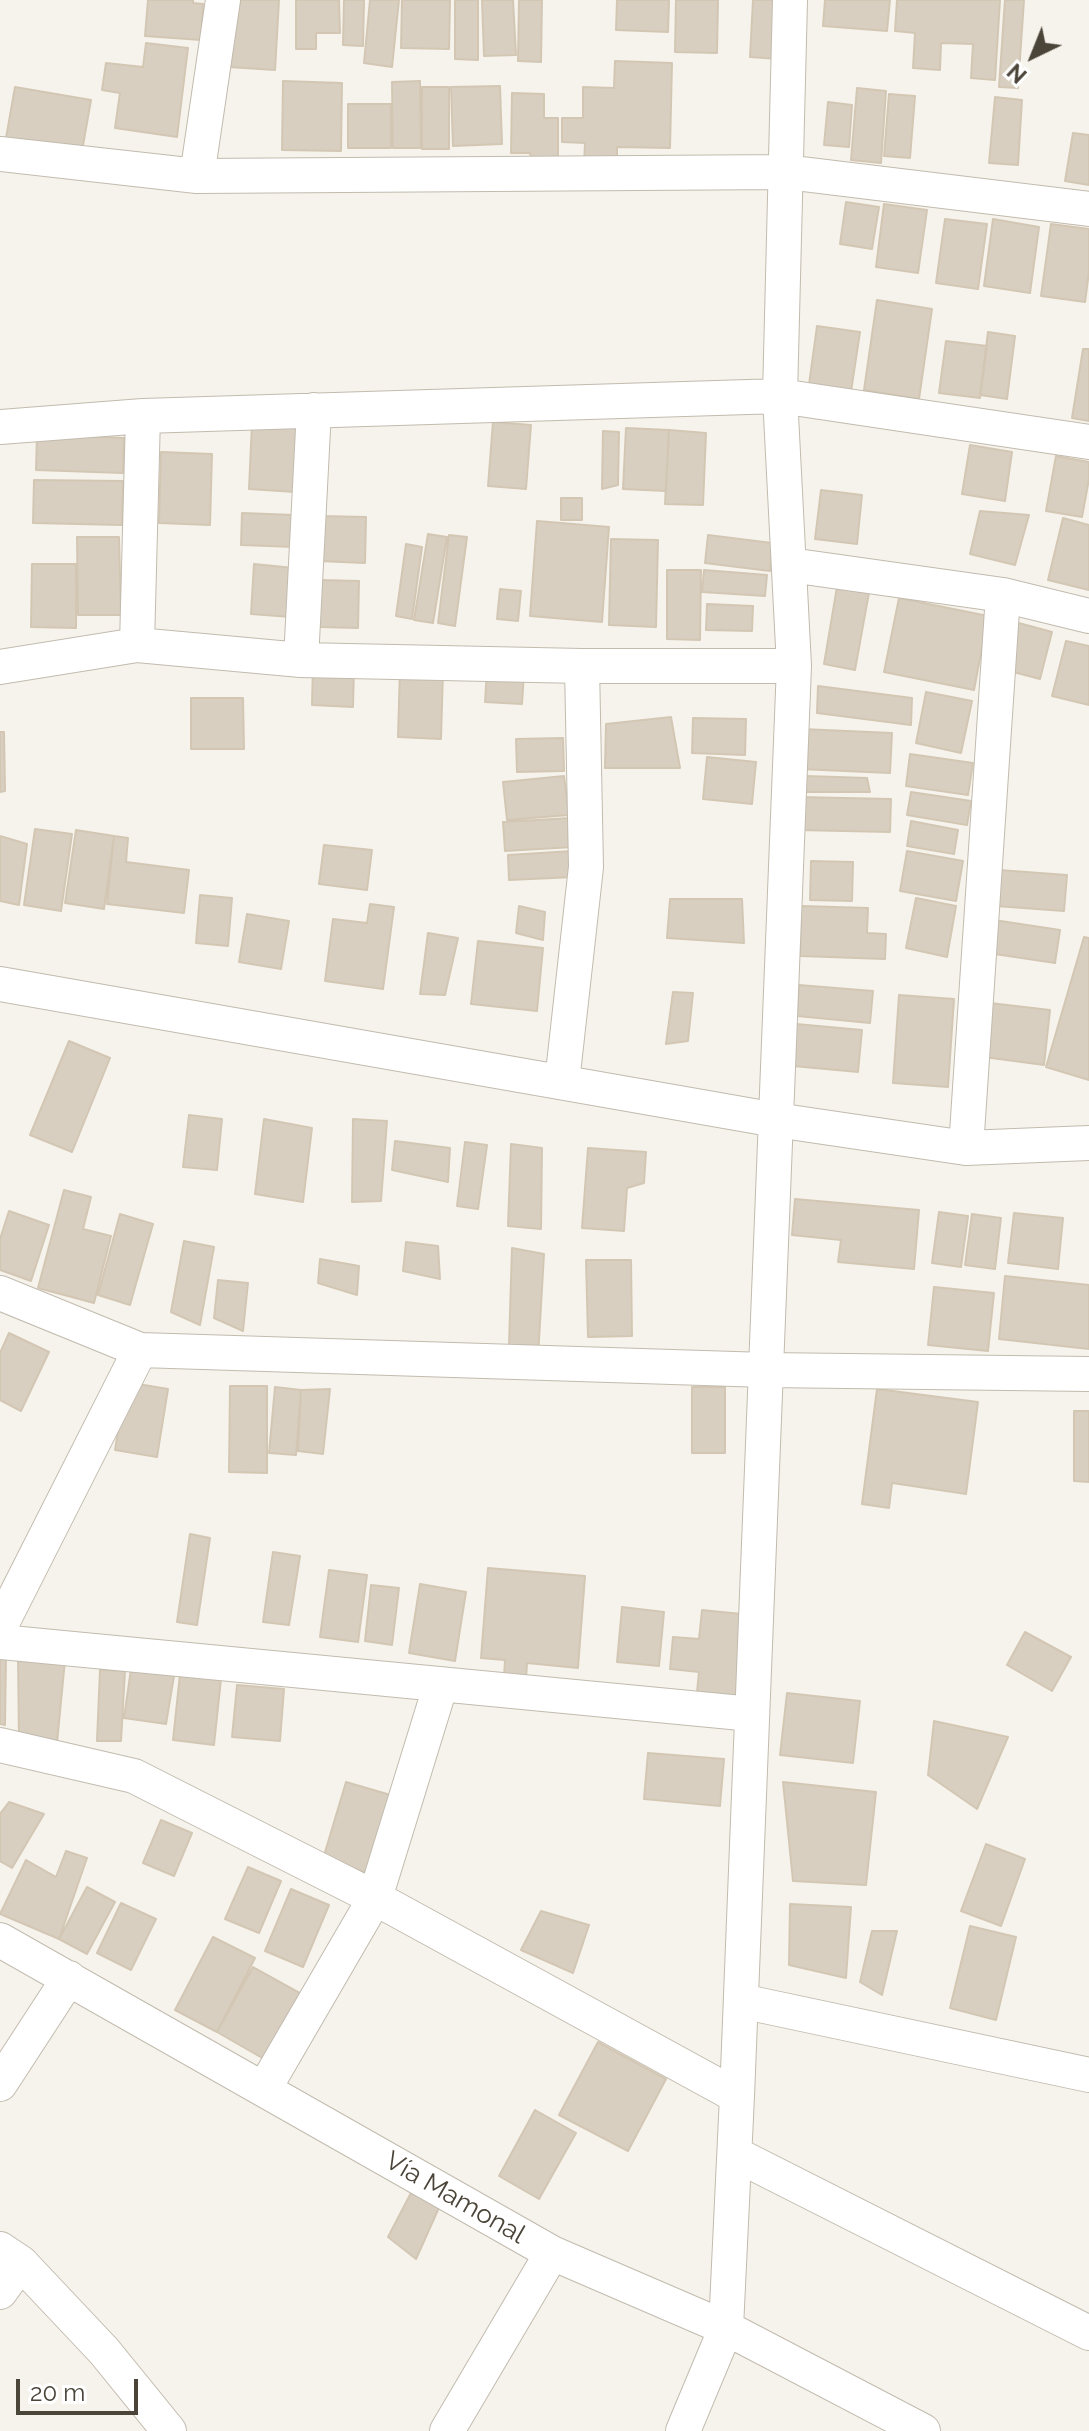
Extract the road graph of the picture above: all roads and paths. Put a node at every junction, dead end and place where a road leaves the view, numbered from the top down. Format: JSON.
{"nodes":[{"id":1,"x":223,"y":0,"type":"edge"},
{"id":2,"x":790,"y":0,"type":"edge"},
{"id":3,"x":0,"y":154,"type":"edge"},
{"id":4,"x":786,"y":172,"type":"junction"},
{"id":5,"x":197,"y":176,"type":"junction"},
{"id":6,"x":1089,"y":209,"type":"edge"},
{"id":7,"x":780,"y":396,"type":"junction"},
{"id":8,"x":314,"y":410,"type":"junction"},
{"id":9,"x":143,"y":416,"type":"junction"},
{"id":10,"x":0,"y":427,"type":"edge"},
{"id":11,"x":1089,"y":442,"type":"edge"},
{"id":12,"x":790,"y":565,"type":"junction"},
{"id":13,"x":1003,"y":595,"type":"junction"},
{"id":14,"x":1089,"y":616,"type":"edge"},
{"id":15,"x":137,"y":645,"type":"junction"},
{"id":16,"x":301,"y":660,"type":"junction"},
{"id":17,"x":582,"y":666,"type":"junction"},
{"id":18,"x":794,"y":666,"type":"junction"},
{"id":19,"x":0,"y":667,"type":"edge"},
{"id":20,"x":0,"y":984,"type":"edge"},
{"id":21,"x":562,"y":1082,"type":"junction"},
{"id":22,"x":776,"y":1120,"type":"junction"},
{"id":23,"x":1089,"y":1143,"type":"edge"},
{"id":24,"x":966,"y":1148,"type":"junction"},
{"id":25,"x":0,"y":1293,"type":"edge"},
{"id":26,"x":140,"y":1350,"type":"junction"},
{"id":27,"x":766,"y":1370,"type":"junction"},
{"id":28,"x":1089,"y":1374,"type":"edge"},
{"id":29,"x":0,"y":1627,"type":"edge"},
{"id":30,"x":0,"y":1642,"type":"edge"},
{"id":31,"x":441,"y":1684,"type":"junction"},
{"id":32,"x":752,"y":1714,"type":"junction"},
{"id":33,"x":0,"y":1745,"type":"edge"},
{"id":34,"x":375,"y":1898,"type":"junction"},
{"id":35,"x":0,"y":1940,"type":"edge"},
{"id":36,"x":69,"y":1978,"type":"junction"},
{"id":37,"x":741,"y":2001,"type":"junction"},
{"id":38,"x":1089,"y":2075,"type":"edge"},
{"id":39,"x":0,"y":2084,"type":"edge"},
{"id":40,"x":264,"y":2089,"type":"junction"},
{"id":41,"x":737,"y":2096,"type":"junction"},
{"id":42,"x":735,"y":2154,"type":"junction"},
{"id":43,"x":552,"y":2253,"type":"junction"},
{"id":44,"x":10,"y":2256,"type":"edge"},
{"id":45,"x":0,"y":2292,"type":"edge"},
{"id":46,"x":726,"y":2328,"type":"junction"},
{"id":47,"x":1089,"y":2333,"type":"edge"},
{"id":48,"x":169,"y":2431,"type":"edge"},
{"id":49,"x":447,"y":2431,"type":"edge"},
{"id":50,"x":683,"y":2431,"type":"edge"},
{"id":51,"x":923,"y":2431,"type":"edge"}],
"edges":[{"from":1,"to":5,"type":"street"},
{"from":2,"to":4,"type":"street"},
{"from":3,"to":5,"type":"street"},
{"from":4,"to":5,"type":"street"},
{"from":4,"to":6,"type":"street"},
{"from":4,"to":7,"type":"street"},
{"from":7,"to":8,"type":"street"},
{"from":7,"to":11,"type":"street"},
{"from":7,"to":12,"type":"street"},
{"from":8,"to":9,"type":"street"},
{"from":8,"to":16,"type":"street"},
{"from":9,"to":10,"type":"street"},
{"from":9,"to":15,"type":"street"},
{"from":12,"to":13,"type":"street"},
{"from":12,"to":18,"type":"street"},
{"from":13,"to":14,"type":"street"},
{"from":13,"to":24,"type":"street"},
{"from":15,"to":16,"type":"street"},
{"from":15,"to":19,"type":"street"},
{"from":16,"to":17,"type":"street"},
{"from":17,"to":18,"type":"street"},
{"from":17,"to":21,"type":"street"},
{"from":18,"to":22,"type":"street"},
{"from":20,"to":21,"type":"street"},
{"from":21,"to":22,"type":"street"},
{"from":22,"to":24,"type":"street"},
{"from":22,"to":27,"type":"street"},
{"from":23,"to":24,"type":"street"},
{"from":25,"to":26,"type":"street"},
{"from":26,"to":27,"type":"street"},
{"from":26,"to":29,"type":"street"},
{"from":27,"to":28,"type":"street"},
{"from":27,"to":32,"type":"street"},
{"from":30,"to":31,"type":"street"},
{"from":31,"to":32,"type":"street"},
{"from":31,"to":34,"type":"street"},
{"from":32,"to":37,"type":"street"},
{"from":33,"to":34,"type":"street"},
{"from":34,"to":40,"type":"street"},
{"from":34,"to":41,"type":"street"},
{"from":35,"to":36,"type":"street","name":"Vía Mamonal"},
{"from":36,"to":39,"type":"street"},
{"from":36,"to":40,"type":"street","name":"Vía Mamonal"},
{"from":37,"to":38,"type":"street"},
{"from":37,"to":41,"type":"street"},
{"from":40,"to":43,"type":"street","name":"Vía Mamonal"},
{"from":41,"to":42,"type":"street"},
{"from":42,"to":46,"type":"street"},
{"from":42,"to":47,"type":"street"},
{"from":43,"to":46,"type":"street","name":"Vía Mamonal"},
{"from":43,"to":49,"type":"street"},
{"from":44,"to":45,"type":"street"},
{"from":44,"to":48,"type":"street"},
{"from":46,"to":50,"type":"street"},
{"from":46,"to":51,"type":"street","name":"Vía Mamonal"}]}
